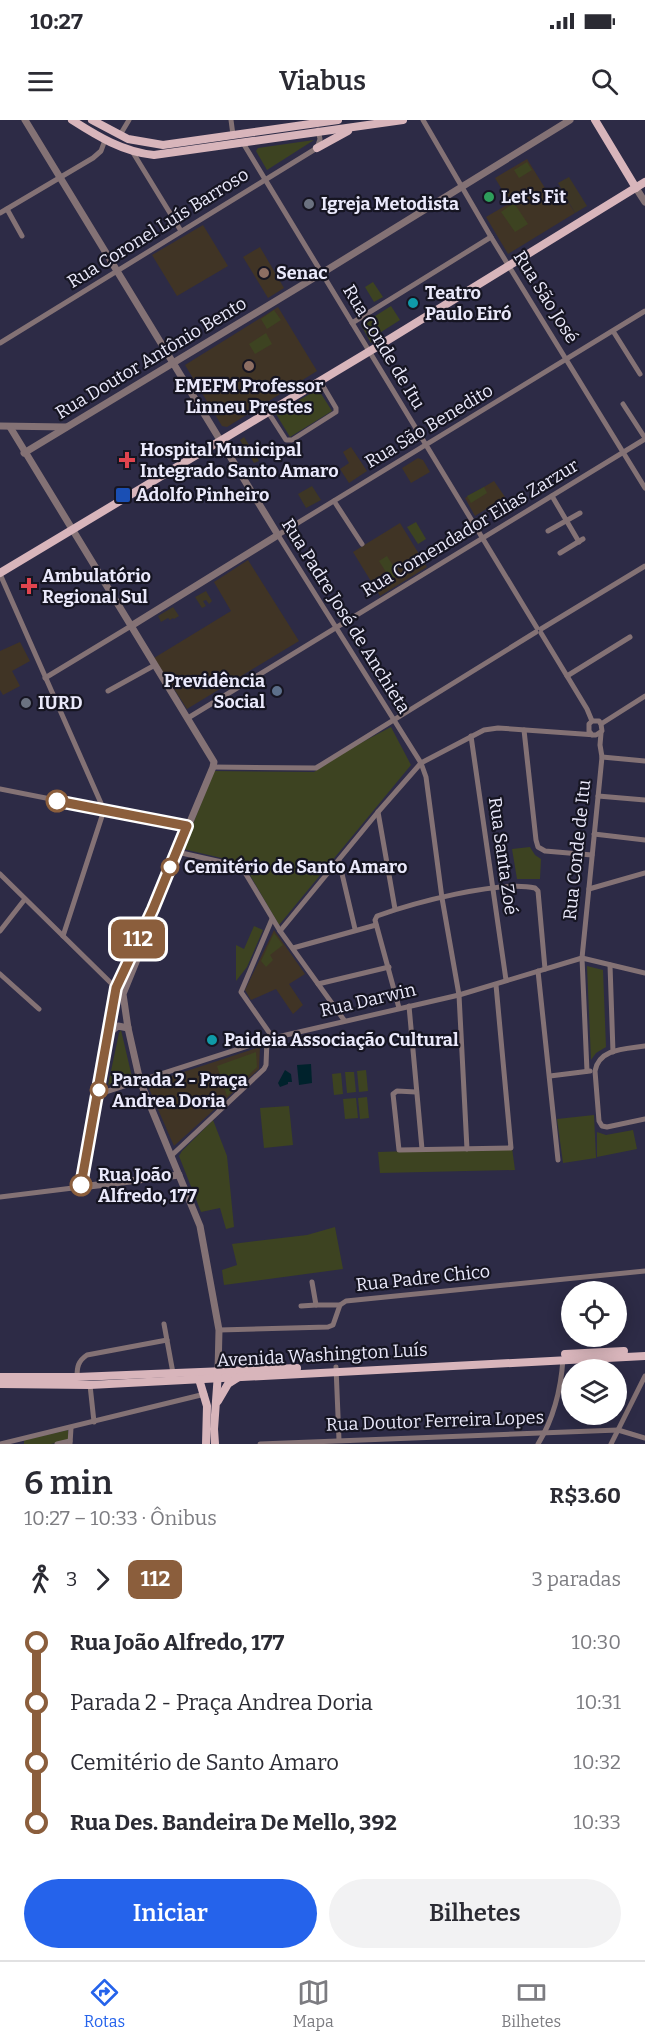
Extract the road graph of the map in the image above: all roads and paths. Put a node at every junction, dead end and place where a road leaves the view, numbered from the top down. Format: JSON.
{"nodes":[{"id":1,"x":25,"y":120,"type":"edge"},
{"id":2,"x":72,"y":120,"type":"edge"},
{"id":3,"x":92,"y":120,"type":"edge"},
{"id":4,"x":129,"y":120,"type":"edge"},
{"id":5,"x":231,"y":120,"type":"edge"},
{"id":6,"x":338,"y":120,"type":"edge"},
{"id":7,"x":403,"y":120,"type":"edge"},
{"id":8,"x":423,"y":120,"type":"edge"},
{"id":9,"x":570,"y":120,"type":"edge"},
{"id":10,"x":595,"y":120,"type":"edge"},
{"id":11,"x":316,"y":121,"type":"edge"},
{"id":12,"x":353,"y":128,"type":"junction"},
{"id":13,"x":319,"y":133,"type":"junction"},
{"id":14,"x":120,"y":135,"type":"junction"},
{"id":15,"x":233,"y":135,"type":"junction"},
{"id":16,"x":105,"y":140,"type":"junction"},
{"id":17,"x":243,"y":143,"type":"junction"},
{"id":18,"x":317,"y":148,"type":"junction"},
{"id":19,"x":132,"y":151,"type":"junction"},
{"id":20,"x":60,"y":178,"type":"junction"},
{"id":21,"x":265,"y":180,"type":"junction"},
{"id":22,"x":645,"y":182,"type":"edge"},
{"id":23,"x":462,"y":187,"type":"junction"},
{"id":24,"x":636,"y":188,"type":"junction"},
{"id":25,"x":645,"y":202,"type":"edge"},
{"id":26,"x":2,"y":210,"type":"edge"},
{"id":27,"x":181,"y":231,"type":"junction"},
{"id":28,"x":22,"y":236,"type":"dead end"},
{"id":29,"x":492,"y":237,"type":"junction"},
{"id":30,"x":509,"y":265,"type":"junction"},
{"id":31,"x":118,"y":270,"type":"junction"},
{"id":32,"x":321,"y":273,"type":"junction"},
{"id":33,"x":645,"y":311,"type":"edge"},
{"id":34,"x":352,"y":323,"type":"junction"},
{"id":35,"x":613,"y":331,"type":"junction"},
{"id":36,"x":0,"y":343,"type":"edge"},
{"id":37,"x":369,"y":352,"type":"junction"},
{"id":38,"x":567,"y":359,"type":"junction"},
{"id":39,"x":173,"y":363,"type":"junction"},
{"id":40,"x":640,"y":374,"type":"dead end"},
{"id":41,"x":320,"y":381,"type":"junction"},
{"id":42,"x":623,"y":404,"type":"dead end"},
{"id":43,"x":268,"y":412,"type":"junction"},
{"id":44,"x":0,"y":426,"type":"edge"},
{"id":45,"x":10,"y":427,"type":"junction"},
{"id":46,"x":66,"y":427,"type":"junction"},
{"id":47,"x":645,"y":438,"type":"edge"},
{"id":48,"x":221,"y":440,"type":"junction"},
{"id":49,"x":426,"y":446,"type":"junction"},
{"id":50,"x":24,"y":453,"type":"junction"},
{"id":51,"x":623,"y":453,"type":"junction"},
{"id":52,"x":645,"y":488,"type":"edge"},
{"id":53,"x":552,"y":496,"type":"junction"},
{"id":54,"x":334,"y":501,"type":"junction"},
{"id":55,"x":580,"y":513,"type":"dead end"},
{"id":56,"x":566,"y":520,"type":"junction"},
{"id":57,"x":73,"y":530,"type":"junction"},
{"id":58,"x":548,"y":531,"type":"dead end"},
{"id":59,"x":278,"y":535,"type":"junction"},
{"id":60,"x":482,"y":538,"type":"junction"},
{"id":61,"x":362,"y":544,"type":"dead end"},
{"id":62,"x":560,"y":553,"type":"dead end"},
{"id":63,"x":643,"y":567,"type":"edge"},
{"id":64,"x":0,"y":573,"type":"edge"},
{"id":65,"x":645,"y":575,"type":"edge"},
{"id":66,"x":131,"y":626,"type":"junction"},
{"id":67,"x":336,"y":629,"type":"junction"},
{"id":68,"x":539,"y":630,"type":"junction"},
{"id":69,"x":630,"y":637,"type":"dead end"},
{"id":70,"x":155,"y":665,"type":"junction"},
{"id":71,"x":567,"y":676,"type":"junction"},
{"id":72,"x":45,"y":678,"type":"junction"},
{"id":73,"x":108,"y":691,"type":"dead end"},
{"id":74,"x":645,"y":696,"type":"edge"},
{"id":75,"x":188,"y":718,"type":"junction"},
{"id":76,"x":394,"y":722,"type":"junction"},
{"id":77,"x":590,"y":723,"type":"junction"},
{"id":78,"x":601,"y":724,"type":"junction"},
{"id":79,"x":524,"y":730,"type":"junction"},
{"id":80,"x":579,"y":733,"type":"junction"},
{"id":81,"x":601,"y":733,"type":"junction"},
{"id":82,"x":593,"y":735,"type":"junction"},
{"id":83,"x":471,"y":736,"type":"junction"},
{"id":84,"x":600,"y":745,"type":"junction"},
{"id":85,"x":602,"y":757,"type":"junction"},
{"id":86,"x":645,"y":760,"type":"edge"},
{"id":87,"x":421,"y":764,"type":"junction"},
{"id":88,"x":213,"y":767,"type":"junction"},
{"id":89,"x":0,"y":789,"type":"edge"},
{"id":90,"x":598,"y":796,"type":"junction"},
{"id":91,"x":645,"y":800,"type":"edge"},
{"id":92,"x":104,"y":810,"type":"junction"},
{"id":93,"x":378,"y":812,"type":"junction"},
{"id":94,"x":187,"y":826,"type":"junction"},
{"id":95,"x":594,"y":834,"type":"junction"},
{"id":96,"x":645,"y":840,"type":"edge"},
{"id":97,"x":177,"y":852,"type":"junction"},
{"id":98,"x":592,"y":855,"type":"junction"},
{"id":99,"x":339,"y":861,"type":"junction"},
{"id":100,"x":645,"y":873,"type":"edge"},
{"id":101,"x":0,"y":874,"type":"edge"},
{"id":102,"x":492,"y":888,"type":"junction"},
{"id":103,"x":589,"y":889,"type":"junction"},
{"id":104,"x":442,"y":898,"type":"junction"},
{"id":105,"x":26,"y":899,"type":"junction"},
{"id":106,"x":153,"y":909,"type":"junction"},
{"id":107,"x":395,"y":909,"type":"junction"},
{"id":108,"x":272,"y":918,"type":"junction"},
{"id":109,"x":376,"y":924,"type":"junction"},
{"id":110,"x":355,"y":929,"type":"junction"},
{"id":111,"x":0,"y":931,"type":"edge"},
{"id":112,"x":280,"y":931,"type":"junction"},
{"id":113,"x":63,"y":936,"type":"junction"},
{"id":114,"x":292,"y":948,"type":"junction"},
{"id":115,"x":582,"y":958,"type":"junction"},
{"id":116,"x":610,"y":965,"type":"junction"},
{"id":117,"x":389,"y":967,"type":"junction"},
{"id":118,"x":545,"y":969,"type":"junction"},
{"id":119,"x":538,"y":971,"type":"junction"},
{"id":120,"x":645,"y":973,"type":"edge"},
{"id":121,"x":0,"y":974,"type":"edge"},
{"id":122,"x":506,"y":980,"type":"junction"},
{"id":123,"x":318,"y":984,"type":"junction"},
{"id":124,"x":495,"y":985,"type":"junction"},
{"id":125,"x":116,"y":988,"type":"junction"},
{"id":126,"x":123,"y":994,"type":"junction"},
{"id":127,"x":459,"y":995,"type":"junction"},
{"id":128,"x":409,"y":1006,"type":"junction"},
{"id":129,"x":399,"y":1008,"type":"junction"},
{"id":130,"x":39,"y":1009,"type":"dead end"},
{"id":131,"x":344,"y":1020,"type":"junction"},
{"id":132,"x":128,"y":1028,"type":"junction"},
{"id":133,"x":109,"y":1033,"type":"junction"},
{"id":134,"x":270,"y":1039,"type":"junction"},
{"id":135,"x":645,"y":1046,"type":"edge"},
{"id":136,"x":613,"y":1052,"type":"junction"},
{"id":137,"x":587,"y":1071,"type":"junction"},
{"id":138,"x":595,"y":1071,"type":"junction"},
{"id":139,"x":550,"y":1076,"type":"junction"},
{"id":140,"x":140,"y":1082,"type":"junction"},
{"id":141,"x":416,"y":1092,"type":"junction"},
{"id":142,"x":99,"y":1094,"type":"junction"},
{"id":143,"x":645,"y":1119,"type":"edge"},
{"id":144,"x":422,"y":1149,"type":"junction"},
{"id":145,"x":467,"y":1149,"type":"junction"},
{"id":146,"x":171,"y":1156,"type":"junction"},
{"id":147,"x":558,"y":1160,"type":"dead end"},
{"id":148,"x":179,"y":1175,"type":"junction"},
{"id":149,"x":81,"y":1187,"type":"junction"},
{"id":150,"x":0,"y":1197,"type":"edge"},
{"id":151,"x":645,"y":1271,"type":"edge"},
{"id":152,"x":312,"y":1282,"type":"dead end"},
{"id":153,"x":316,"y":1305,"type":"junction"},
{"id":154,"x":340,"y":1305,"type":"junction"},
{"id":155,"x":301,"y":1306,"type":"dead end"},
{"id":156,"x":164,"y":1324,"type":"dead end"},
{"id":157,"x":219,"y":1330,"type":"junction"},
{"id":158,"x":167,"y":1340,"type":"junction"},
{"id":159,"x":645,"y":1351,"type":"edge"},
{"id":160,"x":645,"y":1356,"type":"edge"},
{"id":161,"x":563,"y":1357,"type":"junction"},
{"id":162,"x":336,"y":1370,"type":"junction"},
{"id":163,"x":173,"y":1373,"type":"junction"},
{"id":164,"x":218,"y":1374,"type":"junction"},
{"id":165,"x":645,"y":1376,"type":"edge"},
{"id":166,"x":0,"y":1377,"type":"edge"},
{"id":167,"x":77,"y":1377,"type":"junction"},
{"id":168,"x":240,"y":1377,"type":"junction"},
{"id":169,"x":200,"y":1379,"type":"junction"},
{"id":170,"x":0,"y":1384,"type":"edge"},
{"id":171,"x":90,"y":1385,"type":"junction"},
{"id":172,"x":205,"y":1394,"type":"junction"},
{"id":173,"x":216,"y":1407,"type":"junction"},
{"id":174,"x":94,"y":1422,"type":"junction"},
{"id":175,"x":71,"y":1428,"type":"junction"},
{"id":176,"x":618,"y":1430,"type":"junction"},
{"id":177,"x":545,"y":1432,"type":"junction"},
{"id":178,"x":645,"y":1438,"type":"edge"},
{"id":179,"x":345,"y":1441,"type":"edge"},
{"id":180,"x":21,"y":1442,"type":"edge"},
{"id":181,"x":70,"y":1443,"type":"edge"},
{"id":182,"x":0,"y":1444,"type":"edge"},
{"id":183,"x":57,"y":1444,"type":"edge"},
{"id":184,"x":206,"y":1444,"type":"edge"},
{"id":185,"x":215,"y":1444,"type":"edge"},
{"id":186,"x":260,"y":1444,"type":"edge"},
{"id":187,"x":538,"y":1444,"type":"edge"},
{"id":188,"x":611,"y":1444,"type":"edge"}],
"edges":[{"from":1,"to":20,"type":"street","name":"Rua Padre José de Anchieta"},
{"from":2,"to":16,"type":"main road"},
{"from":3,"to":14,"type":"main road"},
{"from":4,"to":14,"type":"street"},
{"from":5,"to":15,"type":"street"},
{"from":6,"to":11,"type":"main road"},
{"from":7,"to":12,"type":"main road"},
{"from":8,"to":23,"type":"street","name":"Rua São José"},
{"from":9,"to":23,"type":"street","name":"Rua Doutor Antônio Bento"},
{"from":10,"to":24,"type":"main road"},
{"from":11,"to":13,"type":"street"},
{"from":11,"to":15,"type":"main road"},
{"from":12,"to":13,"type":"main road"},
{"from":12,"to":18,"type":"main road"},
{"from":13,"to":17,"type":"main road"},
{"from":13,"to":18,"type":"street"},
{"from":14,"to":15,"type":"main road"},
{"from":16,"to":19,"type":"main road"},
{"from":16,"to":20,"type":"street"},
{"from":17,"to":19,"type":"main road"},
{"from":17,"to":21,"type":"street","name":"Rua Conde de Itu"},
{"from":18,"to":21,"type":"street","name":"Rua Coronel Luís Barroso"},
{"from":19,"to":27,"type":"street"},
{"from":20,"to":26,"type":"street"},
{"from":20,"to":31,"type":"street","name":"Rua Padre José de Anchieta"},
{"from":21,"to":27,"type":"street","name":"Rua Coronel Luís Barroso"},
{"from":21,"to":32,"type":"street","name":"Rua Conde de Itu"},
{"from":22,"to":24,"type":"main road"},
{"from":23,"to":29,"type":"street","name":"Rua São José"},
{"from":23,"to":32,"type":"street","name":"Rua Doutor Antônio Bento"},
{"from":24,"to":25,"type":"street"},
{"from":24,"to":30,"type":"main road"},
{"from":26,"to":28,"type":"street"},
{"from":27,"to":31,"type":"street","name":"Rua Coronel Luís Barroso"},
{"from":29,"to":30,"type":"street","name":"Rua São José"},
{"from":29,"to":34,"type":"street"},
{"from":30,"to":37,"type":"main road"},
{"from":30,"to":38,"type":"street","name":"Rua São José"},
{"from":31,"to":36,"type":"street","name":"Rua Coronel Luís Barroso"},
{"from":31,"to":39,"type":"street","name":"Rua Padre José de Anchieta"},
{"from":32,"to":34,"type":"street","name":"Rua Conde de Itu"},
{"from":32,"to":39,"type":"street","name":"Rua Doutor Antônio Bento"},
{"from":33,"to":35,"type":"street","name":"Rua São Benedito"},
{"from":34,"to":37,"type":"street","name":"Rua Conde de Itu"},
{"from":35,"to":38,"type":"street","name":"Rua São Benedito"},
{"from":35,"to":40,"type":"street"},
{"from":37,"to":41,"type":"main road"},
{"from":37,"to":49,"type":"street","name":"Rua Conde de Itu"},
{"from":38,"to":49,"type":"street","name":"Rua São Benedito"},
{"from":38,"to":51,"type":"street","name":"Rua São José"},
{"from":39,"to":46,"type":"street","name":"Rua Doutor Antônio Bento"},
{"from":39,"to":48,"type":"street","name":"Rua Padre José de Anchieta"},
{"from":41,"to":43,"type":"main road"},
{"from":41,"to":43,"type":"street"},
{"from":42,"to":47,"type":"street"},
{"from":43,"to":48,"type":"main road"},
{"from":44,"to":45,"type":"street"},
{"from":45,"to":46,"type":"street"},
{"from":45,"to":50,"type":"street"},
{"from":46,"to":50,"type":"street","name":"Rua Doutor Antônio Bento"},
{"from":47,"to":51,"type":"street","name":"Rua Comendador Elias Zarzur"},
{"from":48,"to":57,"type":"main road"},
{"from":48,"to":59,"type":"street","name":"Rua Padre José de Anchieta"},
{"from":49,"to":54,"type":"street","name":"Rua São Benedito"},
{"from":49,"to":60,"type":"street","name":"Rua Conde de Itu"},
{"from":50,"to":57,"type":"street"},
{"from":51,"to":52,"type":"street","name":"Rua São José"},
{"from":51,"to":53,"type":"street","name":"Rua Comendador Elias Zarzur"},
{"from":53,"to":56,"type":"street"},
{"from":53,"to":60,"type":"street","name":"Rua Comendador Elias Zarzur"},
{"from":54,"to":59,"type":"street","name":"Rua São Benedito"},
{"from":54,"to":61,"type":"street"},
{"from":55,"to":56,"type":"street"},
{"from":56,"to":58,"type":"street"},
{"from":56,"to":62,"type":"street"},
{"from":57,"to":64,"type":"main road"},
{"from":57,"to":66,"type":"street"},
{"from":59,"to":66,"type":"street","name":"Rua São Benedito"},
{"from":59,"to":67,"type":"street","name":"Rua Padre José de Anchieta"},
{"from":60,"to":67,"type":"street","name":"Rua Comendador Elias Zarzur"},
{"from":60,"to":68,"type":"street","name":"Rua Conde de Itu"},
{"from":63,"to":65,"type":"street"},
{"from":63,"to":68,"type":"street"},
{"from":64,"to":72,"type":"street"},
{"from":66,"to":70,"type":"street"},
{"from":66,"to":72,"type":"street","name":"Rua São Benedito"},
{"from":67,"to":75,"type":"street","name":"Rua Comendador Elias Zarzur"},
{"from":67,"to":76,"type":"street","name":"Rua Padre José de Anchieta"},
{"from":68,"to":71,"type":"street","name":"Rua Conde de Itu"},
{"from":68,"to":76,"type":"street"},
{"from":69,"to":71,"type":"street"},
{"from":70,"to":73,"type":"street"},
{"from":70,"to":75,"type":"street"},
{"from":71,"to":77,"type":"street","name":"Rua Conde de Itu"},
{"from":72,"to":92,"type":"street"},
{"from":74,"to":78,"type":"street"},
{"from":75,"to":88,"type":"street"},
{"from":76,"to":87,"type":"street","name":"Rua Padre José de Anchieta"},
{"from":76,"to":88,"type":"street"},
{"from":77,"to":78,"type":"street"},
{"from":77,"to":80,"type":"street"},
{"from":77,"to":82,"type":"street"},
{"from":78,"to":81,"type":"street"},
{"from":79,"to":80,"type":"street"},
{"from":79,"to":83,"type":"street"},
{"from":79,"to":98,"type":"street"},
{"from":80,"to":82,"type":"street"},
{"from":81,"to":82,"type":"street"},
{"from":81,"to":84,"type":"street","name":"Rua Conde de Itu"},
{"from":82,"to":84,"type":"street","name":"Rua Conde de Itu"},
{"from":83,"to":87,"type":"street"},
{"from":83,"to":102,"type":"street","name":"Rua Santa Zoé"},
{"from":84,"to":85,"type":"street","name":"Rua Conde de Itu"},
{"from":85,"to":86,"type":"street"},
{"from":85,"to":90,"type":"street","name":"Rua Conde de Itu"},
{"from":87,"to":93,"type":"street"},
{"from":87,"to":104,"type":"street","name":"Rua Padre José de Anchieta"},
{"from":88,"to":94,"type":"street"},
{"from":89,"to":92,"type":"street"},
{"from":90,"to":91,"type":"street"},
{"from":90,"to":95,"type":"street","name":"Rua Conde de Itu"},
{"from":92,"to":94,"type":"street"},
{"from":92,"to":113,"type":"street"},
{"from":93,"to":99,"type":"street"},
{"from":93,"to":107,"type":"street"},
{"from":94,"to":97,"type":"street"},
{"from":95,"to":96,"type":"street"},
{"from":95,"to":98,"type":"street","name":"Rua Conde de Itu"},
{"from":97,"to":106,"type":"street"},
{"from":97,"to":108,"type":"street"},
{"from":98,"to":103,"type":"street","name":"Rua Conde de Itu"},
{"from":99,"to":110,"type":"street"},
{"from":99,"to":112,"type":"street"},
{"from":100,"to":103,"type":"street"},
{"from":101,"to":105,"type":"street"},
{"from":102,"to":104,"type":"street"},
{"from":102,"to":118,"type":"street"},
{"from":102,"to":122,"type":"street","name":"Rua Santa Zoé"},
{"from":103,"to":115,"type":"street","name":"Rua Conde de Itu"},
{"from":104,"to":107,"type":"street"},
{"from":104,"to":127,"type":"street","name":"Rua Padre José de Anchieta"},
{"from":105,"to":111,"type":"street"},
{"from":105,"to":113,"type":"street"},
{"from":106,"to":125,"type":"street"},
{"from":106,"to":126,"type":"street"},
{"from":107,"to":109,"type":"street"},
{"from":108,"to":112,"type":"street"},
{"from":108,"to":134,"type":"street"},
{"from":109,"to":110,"type":"street"},
{"from":109,"to":117,"type":"street"},
{"from":110,"to":114,"type":"street"},
{"from":112,"to":114,"type":"street"},
{"from":113,"to":125,"type":"street"},
{"from":114,"to":123,"type":"street"},
{"from":115,"to":116,"type":"street"},
{"from":115,"to":118,"type":"street","name":"Rua Darwin"},
{"from":115,"to":137,"type":"street","name":"Rua Conde de Itu"},
{"from":116,"to":120,"type":"street"},
{"from":116,"to":136,"type":"street"},
{"from":117,"to":123,"type":"street"},
{"from":117,"to":129,"type":"street"},
{"from":118,"to":119,"type":"street","name":"Rua Darwin"},
{"from":119,"to":122,"type":"street","name":"Rua Darwin"},
{"from":119,"to":139,"type":"street"},
{"from":121,"to":130,"type":"street"},
{"from":122,"to":124,"type":"street","name":"Rua Darwin"},
{"from":123,"to":131,"type":"street"},
{"from":124,"to":127,"type":"street","name":"Rua Darwin"},
{"from":124,"to":145,"type":"street"},
{"from":125,"to":126,"type":"street"},
{"from":125,"to":133,"type":"street"},
{"from":126,"to":132,"type":"street"},
{"from":127,"to":128,"type":"street","name":"Rua Darwin"},
{"from":127,"to":145,"type":"street","name":"Rua Padre José de Anchieta"},
{"from":128,"to":129,"type":"street","name":"Rua Darwin"},
{"from":128,"to":141,"type":"street"},
{"from":129,"to":131,"type":"street","name":"Rua Darwin"},
{"from":131,"to":134,"type":"street","name":"Rua Darwin"},
{"from":132,"to":133,"type":"street"},
{"from":132,"to":140,"type":"street"},
{"from":133,"to":142,"type":"street"},
{"from":134,"to":140,"type":"street","name":"Rua Darwin"},
{"from":134,"to":146,"type":"street"},
{"from":135,"to":136,"type":"street"},
{"from":136,"to":138,"type":"street"},
{"from":137,"to":138,"type":"street"},
{"from":137,"to":139,"type":"street"},
{"from":138,"to":143,"type":"street"},
{"from":139,"to":147,"type":"street"},
{"from":140,"to":142,"type":"street","name":"Rua Darwin"},
{"from":140,"to":146,"type":"street"},
{"from":141,"to":144,"type":"street"},
{"from":141,"to":144,"type":"street"},
{"from":142,"to":149,"type":"street"},
{"from":144,"to":145,"type":"street"},
{"from":146,"to":148,"type":"street"},
{"from":148,"to":149,"type":"street"},
{"from":148,"to":157,"type":"street"},
{"from":149,"to":150,"type":"street"},
{"from":151,"to":154,"type":"street","name":"Rua Padre Chico"},
{"from":152,"to":153,"type":"street"},
{"from":153,"to":154,"type":"street"},
{"from":153,"to":155,"type":"street"},
{"from":154,"to":157,"type":"street","name":"Rua Padre Chico"},
{"from":156,"to":158,"type":"street"},
{"from":157,"to":164,"type":"street"},
{"from":158,"to":163,"type":"street"},
{"from":158,"to":167,"type":"street"},
{"from":159,"to":161,"type":"main road","name":"Avenida Washington Luís"},
{"from":160,"to":161,"type":"main road","name":"Avenida Washington Luís"},
{"from":161,"to":162,"type":"main road","name":"Avenida Washington Luís"},
{"from":161,"to":177,"type":"street"},
{"from":162,"to":164,"type":"main road","name":"Avenida Washington Luís"},
{"from":162,"to":168,"type":"main road","name":"Avenida Washington Luís"},
{"from":162,"to":179,"type":"street"},
{"from":163,"to":164,"type":"main road","name":"Avenida Washington Luís"},
{"from":163,"to":167,"type":"main road","name":"Avenida Washington Luís"},
{"from":164,"to":168,"type":"main road","name":"Avenida Washington Luís"},
{"from":164,"to":169,"type":"main road","name":"Avenida Washington Luís"},
{"from":164,"to":173,"type":"main road"},
{"from":165,"to":176,"type":"street"},
{"from":166,"to":167,"type":"main road","name":"Avenida Washington Luís"},
{"from":168,"to":173,"type":"main road"},
{"from":169,"to":171,"type":"main road","name":"Avenida Washington Luís"},
{"from":169,"to":172,"type":"main road"},
{"from":170,"to":171,"type":"main road","name":"Avenida Washington Luís"},
{"from":171,"to":174,"type":"street"},
{"from":172,"to":174,"type":"street"},
{"from":172,"to":184,"type":"main road"},
{"from":173,"to":185,"type":"main road"},
{"from":174,"to":175,"type":"street"},
{"from":175,"to":180,"type":"street"},
{"from":175,"to":181,"type":"street"},
{"from":176,"to":177,"type":"street","name":"Rua Doutor Ferreira Lopes"},
{"from":176,"to":178,"type":"street","name":"Rua Doutor Ferreira Lopes"},
{"from":176,"to":188,"type":"street"},
{"from":177,"to":179,"type":"street","name":"Rua Doutor Ferreira Lopes"},
{"from":177,"to":187,"type":"street"},
{"from":179,"to":186,"type":"street","name":"Rua Doutor Ferreira Lopes"},
{"from":180,"to":182,"type":"street"},
{"from":181,"to":183,"type":"street"}]}
